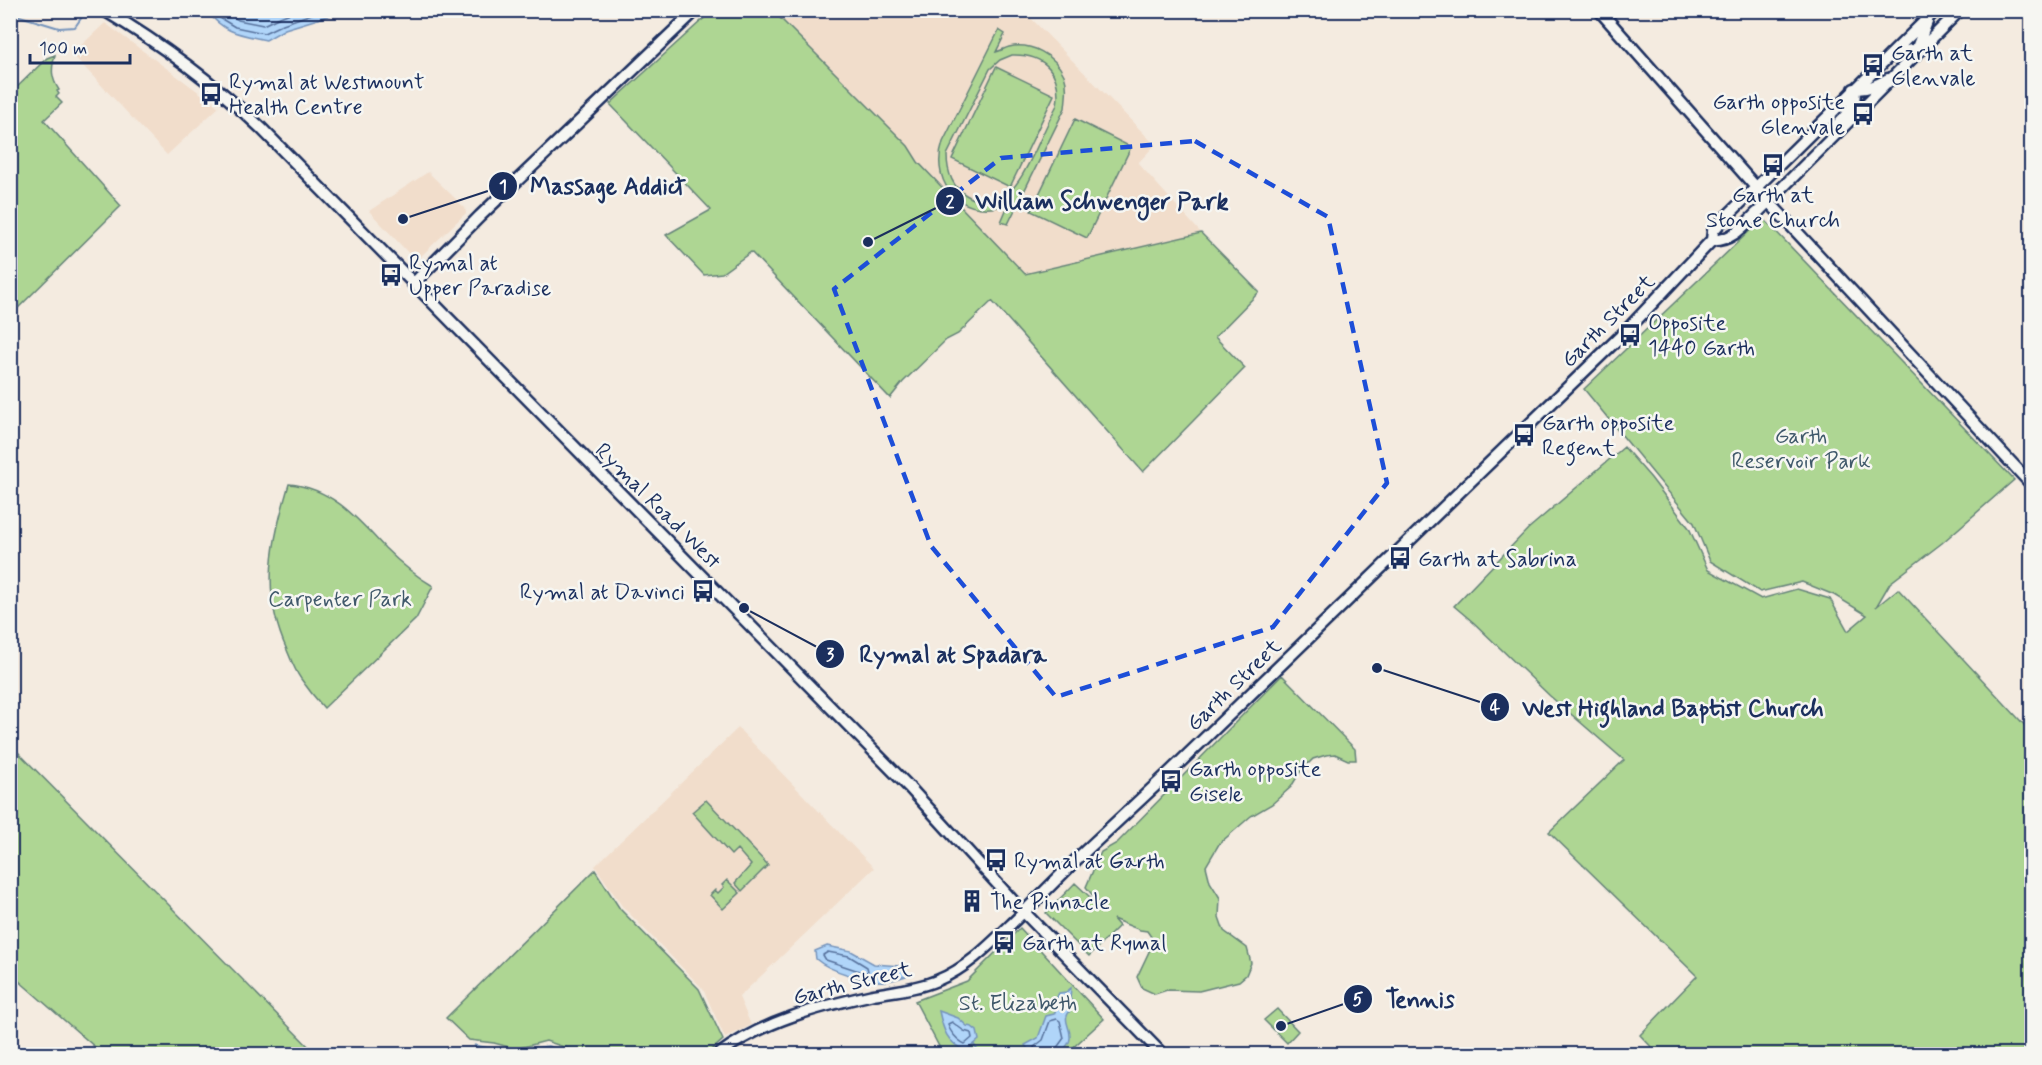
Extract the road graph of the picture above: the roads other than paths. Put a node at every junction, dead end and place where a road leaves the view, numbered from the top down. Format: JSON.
{"nodes":[{"id":1,"x":104,"y":10,"type":"edge"},
{"id":2,"x":696,"y":10,"type":"edge"},
{"id":3,"x":1599,"y":10,"type":"edge"},
{"id":4,"x":1960,"y":10,"type":"edge"},
{"id":5,"x":1933,"y":14,"type":"edge"},
{"id":6,"x":1920,"y":51,"type":"junction"},
{"id":7,"x":1884,"y":60,"type":"junction"},
{"id":8,"x":1901,"y":70,"type":"junction"},
{"id":9,"x":1854,"y":89,"type":"junction"},
{"id":10,"x":1806,"y":165,"type":"junction"},
{"id":11,"x":1756,"y":188,"type":"junction"},
{"id":12,"x":1769,"y":202,"type":"junction"},
{"id":13,"x":1712,"y":240,"type":"junction"},
{"id":14,"x":413,"y":284,"type":"junction"},
{"id":15,"x":2031,"y":485,"type":"edge"},
{"id":16,"x":1024,"y":912,"type":"junction"},
{"id":17,"x":718,"y":1054,"type":"edge"},
{"id":18,"x":1162,"y":1054,"type":"edge"}],
"edges":[{"from":1,"to":14,"type":"main road","name":"Rymal Road West"},
{"from":2,"to":14,"type":"main road"},
{"from":3,"to":11,"type":"main road"},
{"from":4,"to":6,"type":"main road","name":"Garth Street"},
{"from":5,"to":6,"type":"main road"},
{"from":5,"to":7,"type":"main road","name":"Garth Street"},
{"from":6,"to":7,"type":"main road"},
{"from":6,"to":8,"type":"main road","name":"Garth Street"},
{"from":7,"to":9,"type":"main road","name":"Garth Street"},
{"from":8,"to":9,"type":"main road"},
{"from":8,"to":10,"type":"main road","name":"Garth Street"},
{"from":9,"to":10,"type":"main road"},
{"from":9,"to":11,"type":"main road","name":"Garth Street"},
{"from":10,"to":12,"type":"main road","name":"Garth Street"},
{"from":11,"to":12,"type":"main road"},
{"from":11,"to":13,"type":"main road","name":"Garth Street"},
{"from":12,"to":13,"type":"main road","name":"Garth Street"},
{"from":12,"to":15,"type":"main road"},
{"from":13,"to":16,"type":"main road","name":"Garth Street"},
{"from":14,"to":16,"type":"main road","name":"Rymal Road West"},
{"from":16,"to":17,"type":"street","name":"Garth Street"},
{"from":16,"to":18,"type":"main road","name":"Rymal Road West"}]}
